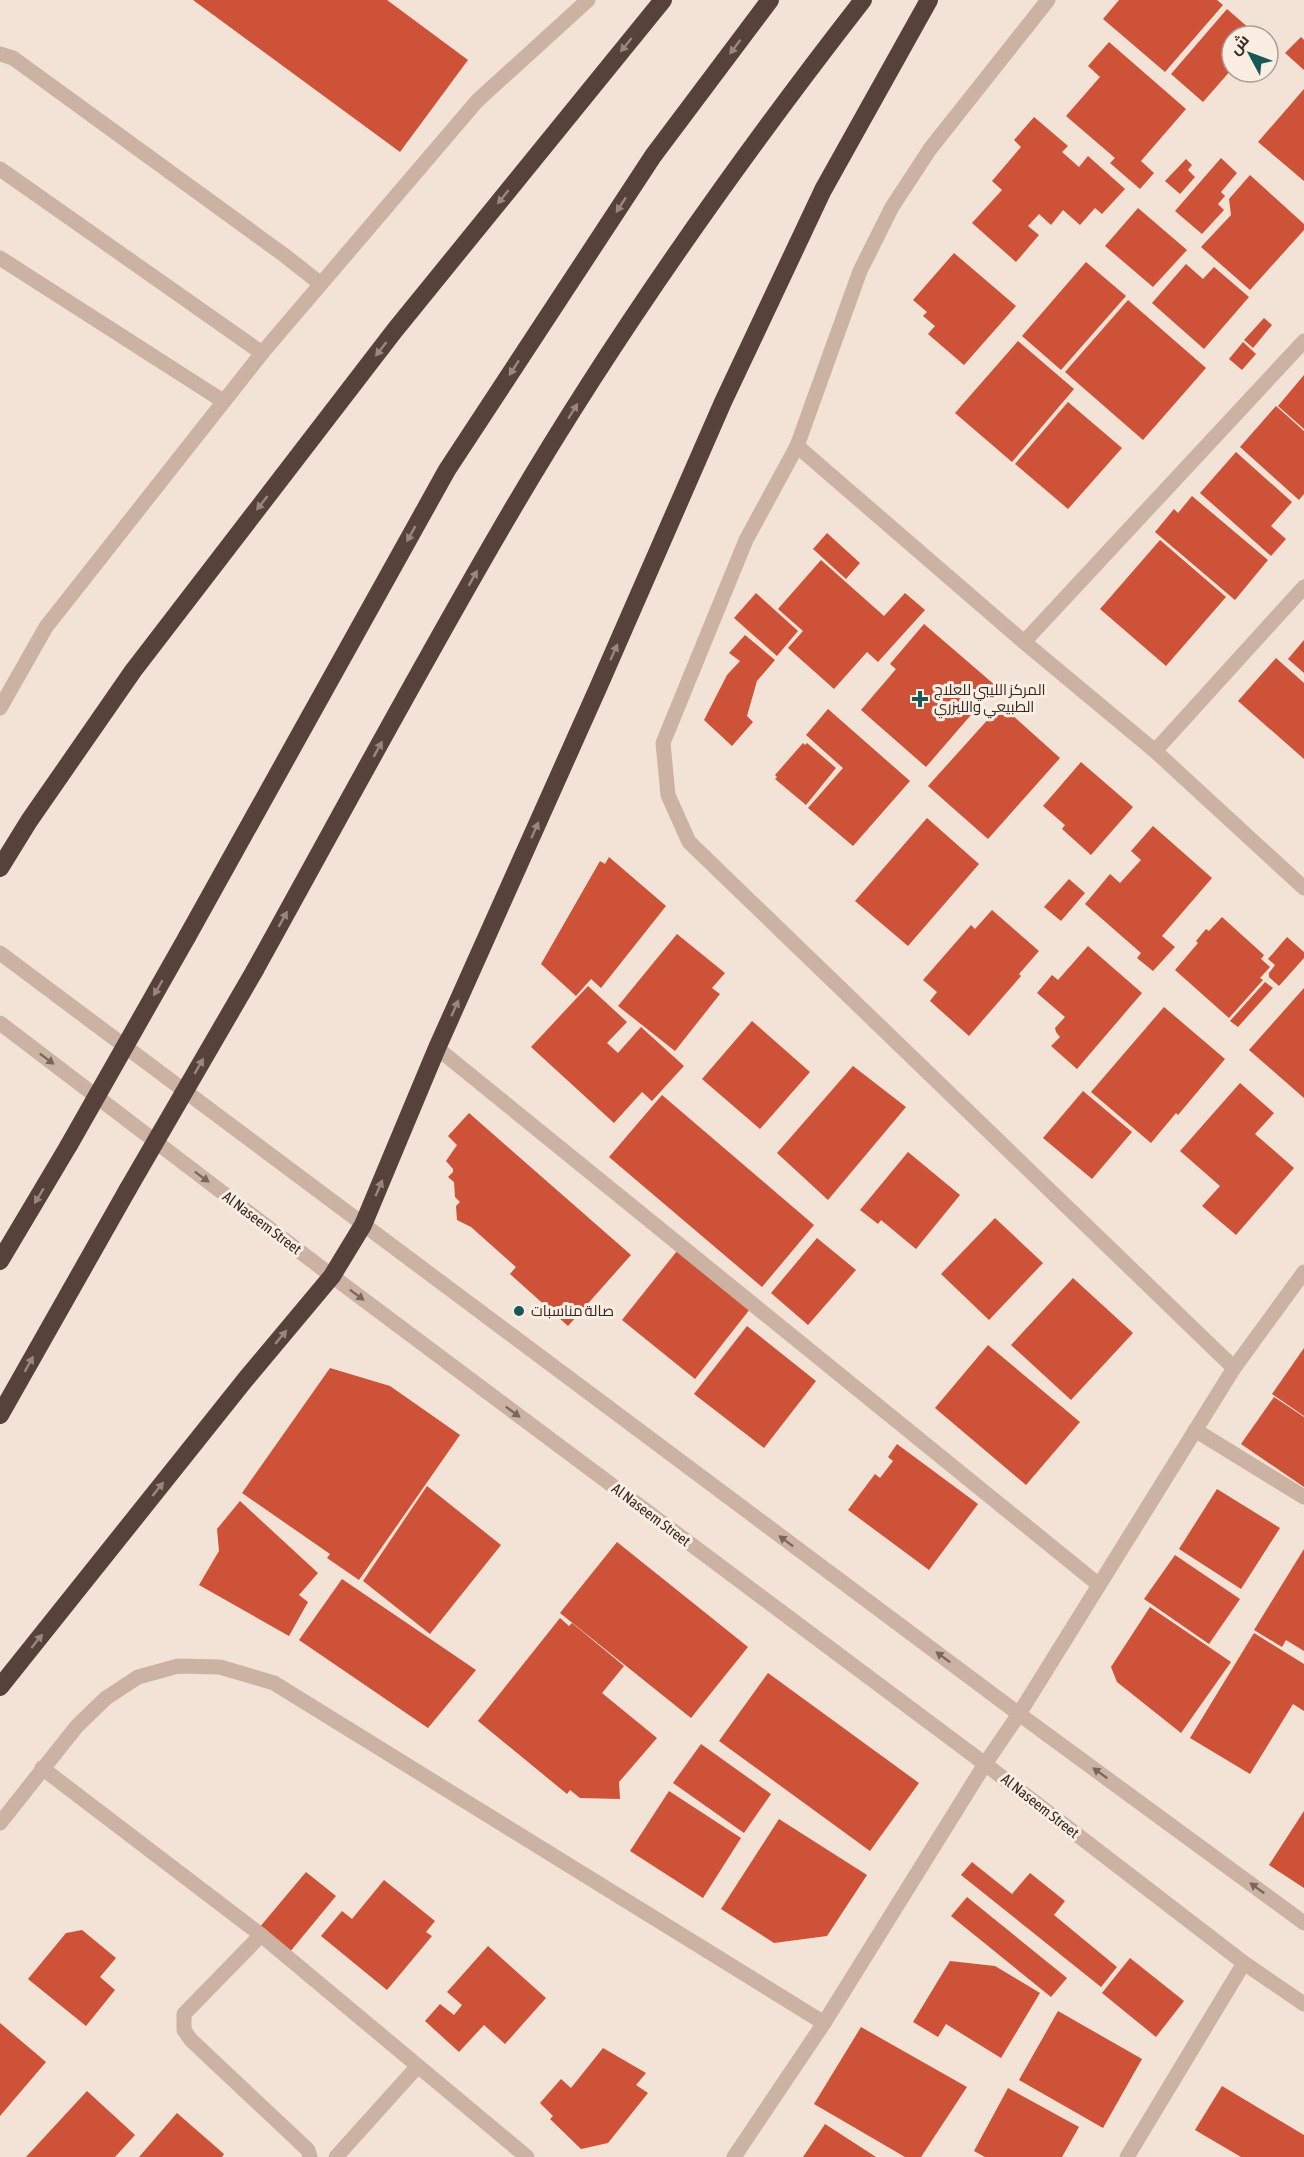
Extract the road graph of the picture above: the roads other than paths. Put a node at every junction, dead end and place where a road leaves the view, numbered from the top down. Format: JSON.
{"nodes":[{"id":1,"x":588,"y":0,"type":"edge"},
{"id":2,"x":663,"y":0,"type":"edge"},
{"id":3,"x":770,"y":0,"type":"edge"},
{"id":4,"x":863,"y":0,"type":"edge"},
{"id":5,"x":929,"y":0,"type":"edge"},
{"id":6,"x":1048,"y":0,"type":"edge"},
{"id":7,"x":0,"y":54,"type":"edge"},
{"id":8,"x":0,"y":169,"type":"edge"},
{"id":9,"x":0,"y":258,"type":"edge"},
{"id":10,"x":321,"y":284,"type":"junction"},
{"id":11,"x":1304,"y":341,"type":"edge"},
{"id":12,"x":262,"y":353,"type":"junction"},
{"id":13,"x":223,"y":400,"type":"junction"},
{"id":14,"x":796,"y":446,"type":"junction"},
{"id":15,"x":1304,"y":587,"type":"edge"},
{"id":16,"x":1024,"y":642,"type":"junction"},
{"id":17,"x":0,"y":708,"type":"edge"},
{"id":18,"x":1155,"y":752,"type":"junction"},
{"id":19,"x":0,"y":868,"type":"edge"},
{"id":20,"x":1304,"y":888,"type":"edge"},
{"id":21,"x":0,"y":953,"type":"edge"},
{"id":22,"x":0,"y":1023,"type":"edge"},
{"id":23,"x":437,"y":1048,"type":"junction"},
{"id":24,"x":363,"y":1225,"type":"junction"},
{"id":25,"x":0,"y":1261,"type":"edge"},
{"id":26,"x":1304,"y":1272,"type":"edge"},
{"id":27,"x":332,"y":1276,"type":"junction"},
{"id":28,"x":1234,"y":1368,"type":"junction"},
{"id":29,"x":0,"y":1415,"type":"edge"},
{"id":30,"x":1195,"y":1430,"type":"junction"},
{"id":31,"x":1304,"y":1497,"type":"edge"},
{"id":32,"x":1099,"y":1585,"type":"junction"},
{"id":33,"x":0,"y":1687,"type":"edge"},
{"id":34,"x":1019,"y":1714,"type":"junction"},
{"id":35,"x":985,"y":1764,"type":"junction"},
{"id":36,"x":42,"y":1768,"type":"junction"},
{"id":37,"x":0,"y":1823,"type":"edge"},
{"id":38,"x":1304,"y":1923,"type":"edge"},
{"id":39,"x":261,"y":1935,"type":"junction"},
{"id":40,"x":1244,"y":1963,"type":"junction"},
{"id":41,"x":1304,"y":2004,"type":"edge"},
{"id":42,"x":824,"y":2023,"type":"junction"},
{"id":43,"x":417,"y":2067,"type":"junction"},
{"id":44,"x":309,"y":2157,"type":"edge"},
{"id":45,"x":336,"y":2157,"type":"edge"},
{"id":46,"x":527,"y":2157,"type":"edge"},
{"id":47,"x":734,"y":2157,"type":"edge"},
{"id":48,"x":1127,"y":2157,"type":"edge"}],
"edges":[{"from":1,"to":10,"type":"street"},
{"from":2,"to":19,"type":"highway","one_way":true},
{"from":3,"to":25,"type":"highway","one_way":true,"bridge":true},
{"from":29,"to":4,"type":"highway","one_way":true,"bridge":true},
{"from":23,"to":5,"type":"highway","one_way":true},
{"from":6,"to":14,"type":"street"},
{"from":7,"to":10,"type":"street"},
{"from":8,"to":12,"type":"street"},
{"from":9,"to":13,"type":"street"},
{"from":10,"to":12,"type":"street"},
{"from":11,"to":16,"type":"street"},
{"from":12,"to":13,"type":"street"},
{"from":13,"to":17,"type":"street"},
{"from":14,"to":16,"type":"street"},
{"from":14,"to":28,"type":"street"},
{"from":15,"to":18,"type":"street"},
{"from":16,"to":18,"type":"street"},
{"from":18,"to":20,"type":"street"},
{"from":21,"to":24,"type":"street"},
{"from":22,"to":27,"type":"street","name":"Al Naseem Street","one_way":true},
{"from":24,"to":23,"type":"highway","one_way":true},
{"from":23,"to":32,"type":"street"},
{"from":24,"to":27,"type":"highway"},
{"from":34,"to":24,"type":"street","one_way":true},
{"from":26,"to":28,"type":"street"},
{"from":33,"to":27,"type":"highway","one_way":true},
{"from":27,"to":35,"type":"street","name":"Al Naseem Street","one_way":true},
{"from":28,"to":30,"type":"street"},
{"from":30,"to":31,"type":"street"},
{"from":30,"to":32,"type":"street"},
{"from":32,"to":34,"type":"street"},
{"from":34,"to":35,"type":"street"},
{"from":38,"to":34,"type":"street","one_way":true},
{"from":35,"to":40,"type":"street","name":"Al Naseem Street"},
{"from":35,"to":42,"type":"street"},
{"from":36,"to":37,"type":"street"},
{"from":36,"to":39,"type":"street"},
{"from":36,"to":42,"type":"street"},
{"from":39,"to":43,"type":"street"},
{"from":39,"to":44,"type":"street"},
{"from":40,"to":41,"type":"street","name":"Al Naseem Street"},
{"from":40,"to":48,"type":"street"},
{"from":42,"to":47,"type":"street"},
{"from":43,"to":45,"type":"street"},
{"from":43,"to":46,"type":"street"}]}
